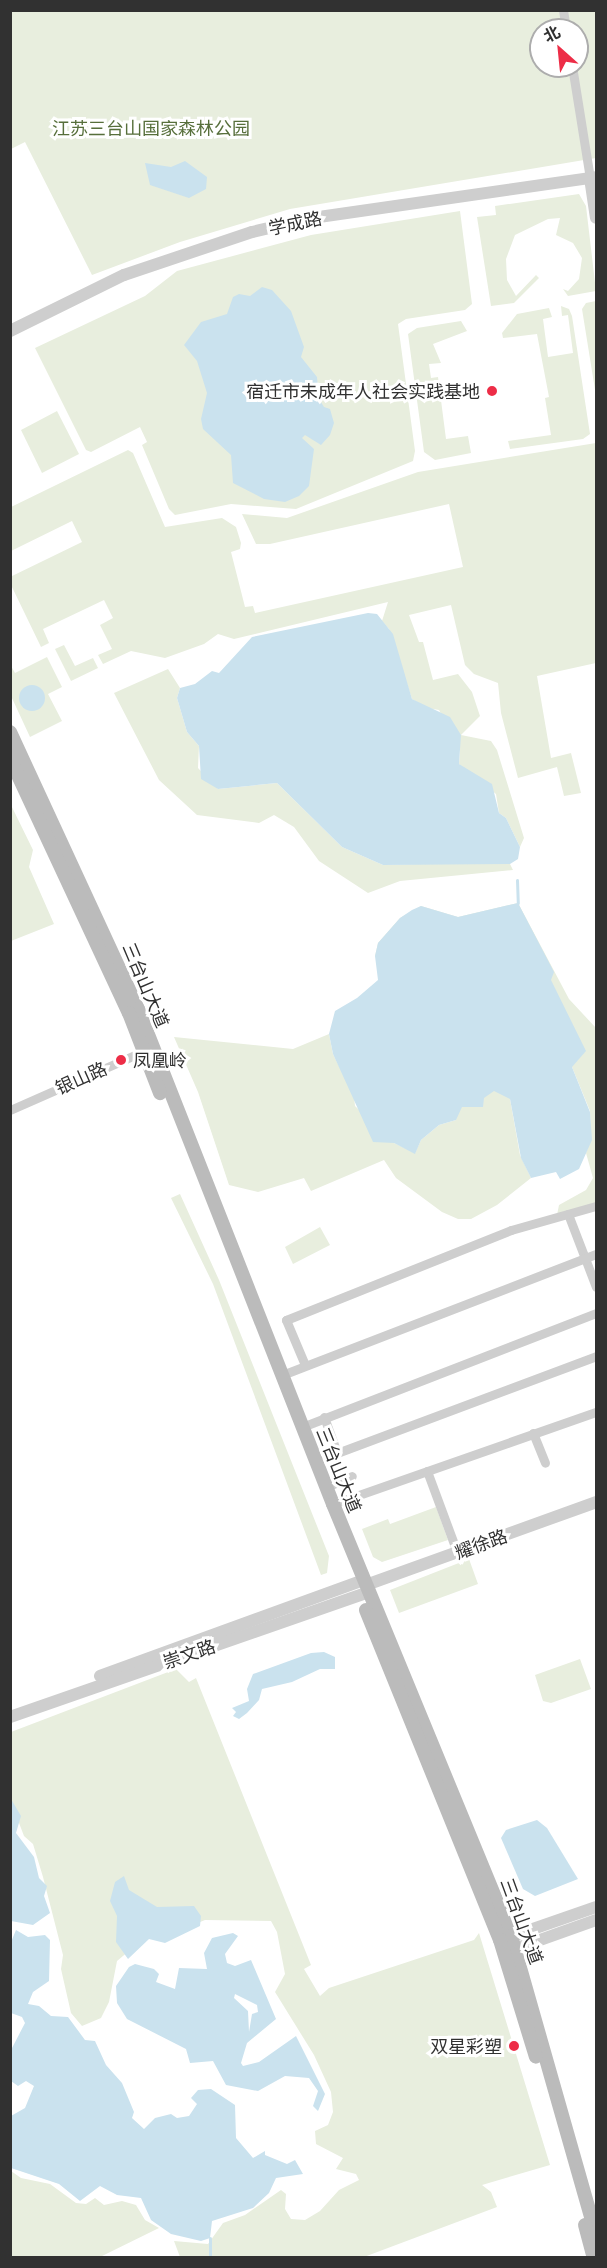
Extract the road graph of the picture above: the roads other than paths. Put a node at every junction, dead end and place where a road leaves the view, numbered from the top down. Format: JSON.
{"nodes":[{"id":1,"x":574,"y":78,"type":"edge"},
{"id":2,"x":593,"y":178,"type":"edge"},
{"id":3,"x":597,"y":218,"type":"edge"},
{"id":4,"x":10,"y":331,"type":"edge"},
{"id":5,"x":11,"y":735,"type":"edge"},
{"id":6,"x":10,"y":758,"type":"edge"},
{"id":7,"x":148,"y":1049,"type":"junction"},
{"id":8,"x":10,"y":1110,"type":"edge"},
{"id":9,"x":597,"y":1206,"type":"edge"},
{"id":10,"x":568,"y":1214,"type":"junction"},
{"id":11,"x":597,"y":1254,"type":"edge"},
{"id":12,"x":584,"y":1258,"type":"junction"},
{"id":13,"x":597,"y":1287,"type":"edge"},
{"id":14,"x":597,"y":1313,"type":"edge"},
{"id":15,"x":597,"y":1356,"type":"edge"},
{"id":16,"x":305,"y":1365,"type":"junction"},
{"id":17,"x":282,"y":1375,"type":"junction"},
{"id":18,"x":597,"y":1412,"type":"edge"},
{"id":19,"x":324,"y":1417,"type":"junction"},
{"id":20,"x":302,"y":1427,"type":"junction"},
{"id":21,"x":532,"y":1433,"type":"junction"},
{"id":22,"x":545,"y":1463,"type":"dead end"},
{"id":23,"x":427,"y":1471,"type":"junction"},
{"id":24,"x":352,"y":1476,"type":"dead end"},
{"id":25,"x":326,"y":1487,"type":"junction"},
{"id":26,"x":597,"y":1502,"type":"edge"},
{"id":27,"x":333,"y":1504,"type":"junction"},
{"id":28,"x":457,"y":1552,"type":"junction"},
{"id":29,"x":363,"y":1587,"type":"junction"},
{"id":30,"x":10,"y":1708,"type":"edge"},
{"id":31,"x":10,"y":1717,"type":"edge"},
{"id":32,"x":597,"y":1907,"type":"edge"},
{"id":33,"x":597,"y":1920,"type":"edge"},
{"id":34,"x":508,"y":1944,"type":"junction"},
{"id":35,"x":597,"y":2235,"type":"edge"},
{"id":36,"x":594,"y":2258,"type":"edge"}],
"edges":[{"from":1,"to":2,"type":"street"},
{"from":2,"to":3,"type":"street"},
{"from":2,"to":4,"type":"street","name":"学成路"},
{"from":5,"to":7,"type":"main road","name":"三台山大道"},
{"from":6,"to":7,"type":"main road","name":"三台山大道"},
{"from":7,"to":8,"type":"street","name":"银山路"},
{"from":7,"to":17,"type":"main road","name":"三台山大道"},
{"from":7,"to":29,"type":"main road","name":"三台山大道"},
{"from":9,"to":10,"type":"street"},
{"from":10,"to":12,"type":"street"},
{"from":10,"to":16,"type":"street"},
{"from":11,"to":12,"type":"street"},
{"from":12,"to":13,"type":"street"},
{"from":12,"to":16,"type":"street"},
{"from":14,"to":19,"type":"street"},
{"from":15,"to":19,"type":"street"},
{"from":16,"to":17,"type":"street"},
{"from":17,"to":20,"type":"main road","name":"三台山大道"},
{"from":18,"to":21,"type":"street"},
{"from":19,"to":20,"type":"street"},
{"from":20,"to":25,"type":"main road","name":"三台山大道"},
{"from":21,"to":22,"type":"street"},
{"from":21,"to":23,"type":"street"},
{"from":23,"to":27,"type":"street"},
{"from":23,"to":28,"type":"street"},
{"from":24,"to":25,"type":"street"},
{"from":25,"to":27,"type":"main road","name":"三台山大道"},
{"from":26,"to":28,"type":"street","name":"耀徐路"},
{"from":27,"to":29,"type":"main road","name":"三台山大道"},
{"from":28,"to":29,"type":"street","name":"耀徐路"},
{"from":29,"to":30,"type":"street","name":"崇文路"},
{"from":29,"to":31,"type":"street","name":"崇文路"},
{"from":29,"to":34,"type":"main road","name":"三台山大道"},
{"from":32,"to":34,"type":"street"},
{"from":33,"to":34,"type":"street"},
{"from":34,"to":35,"type":"main road","name":"三台山大道"},
{"from":34,"to":36,"type":"main road","name":"三台山大道"}]}
